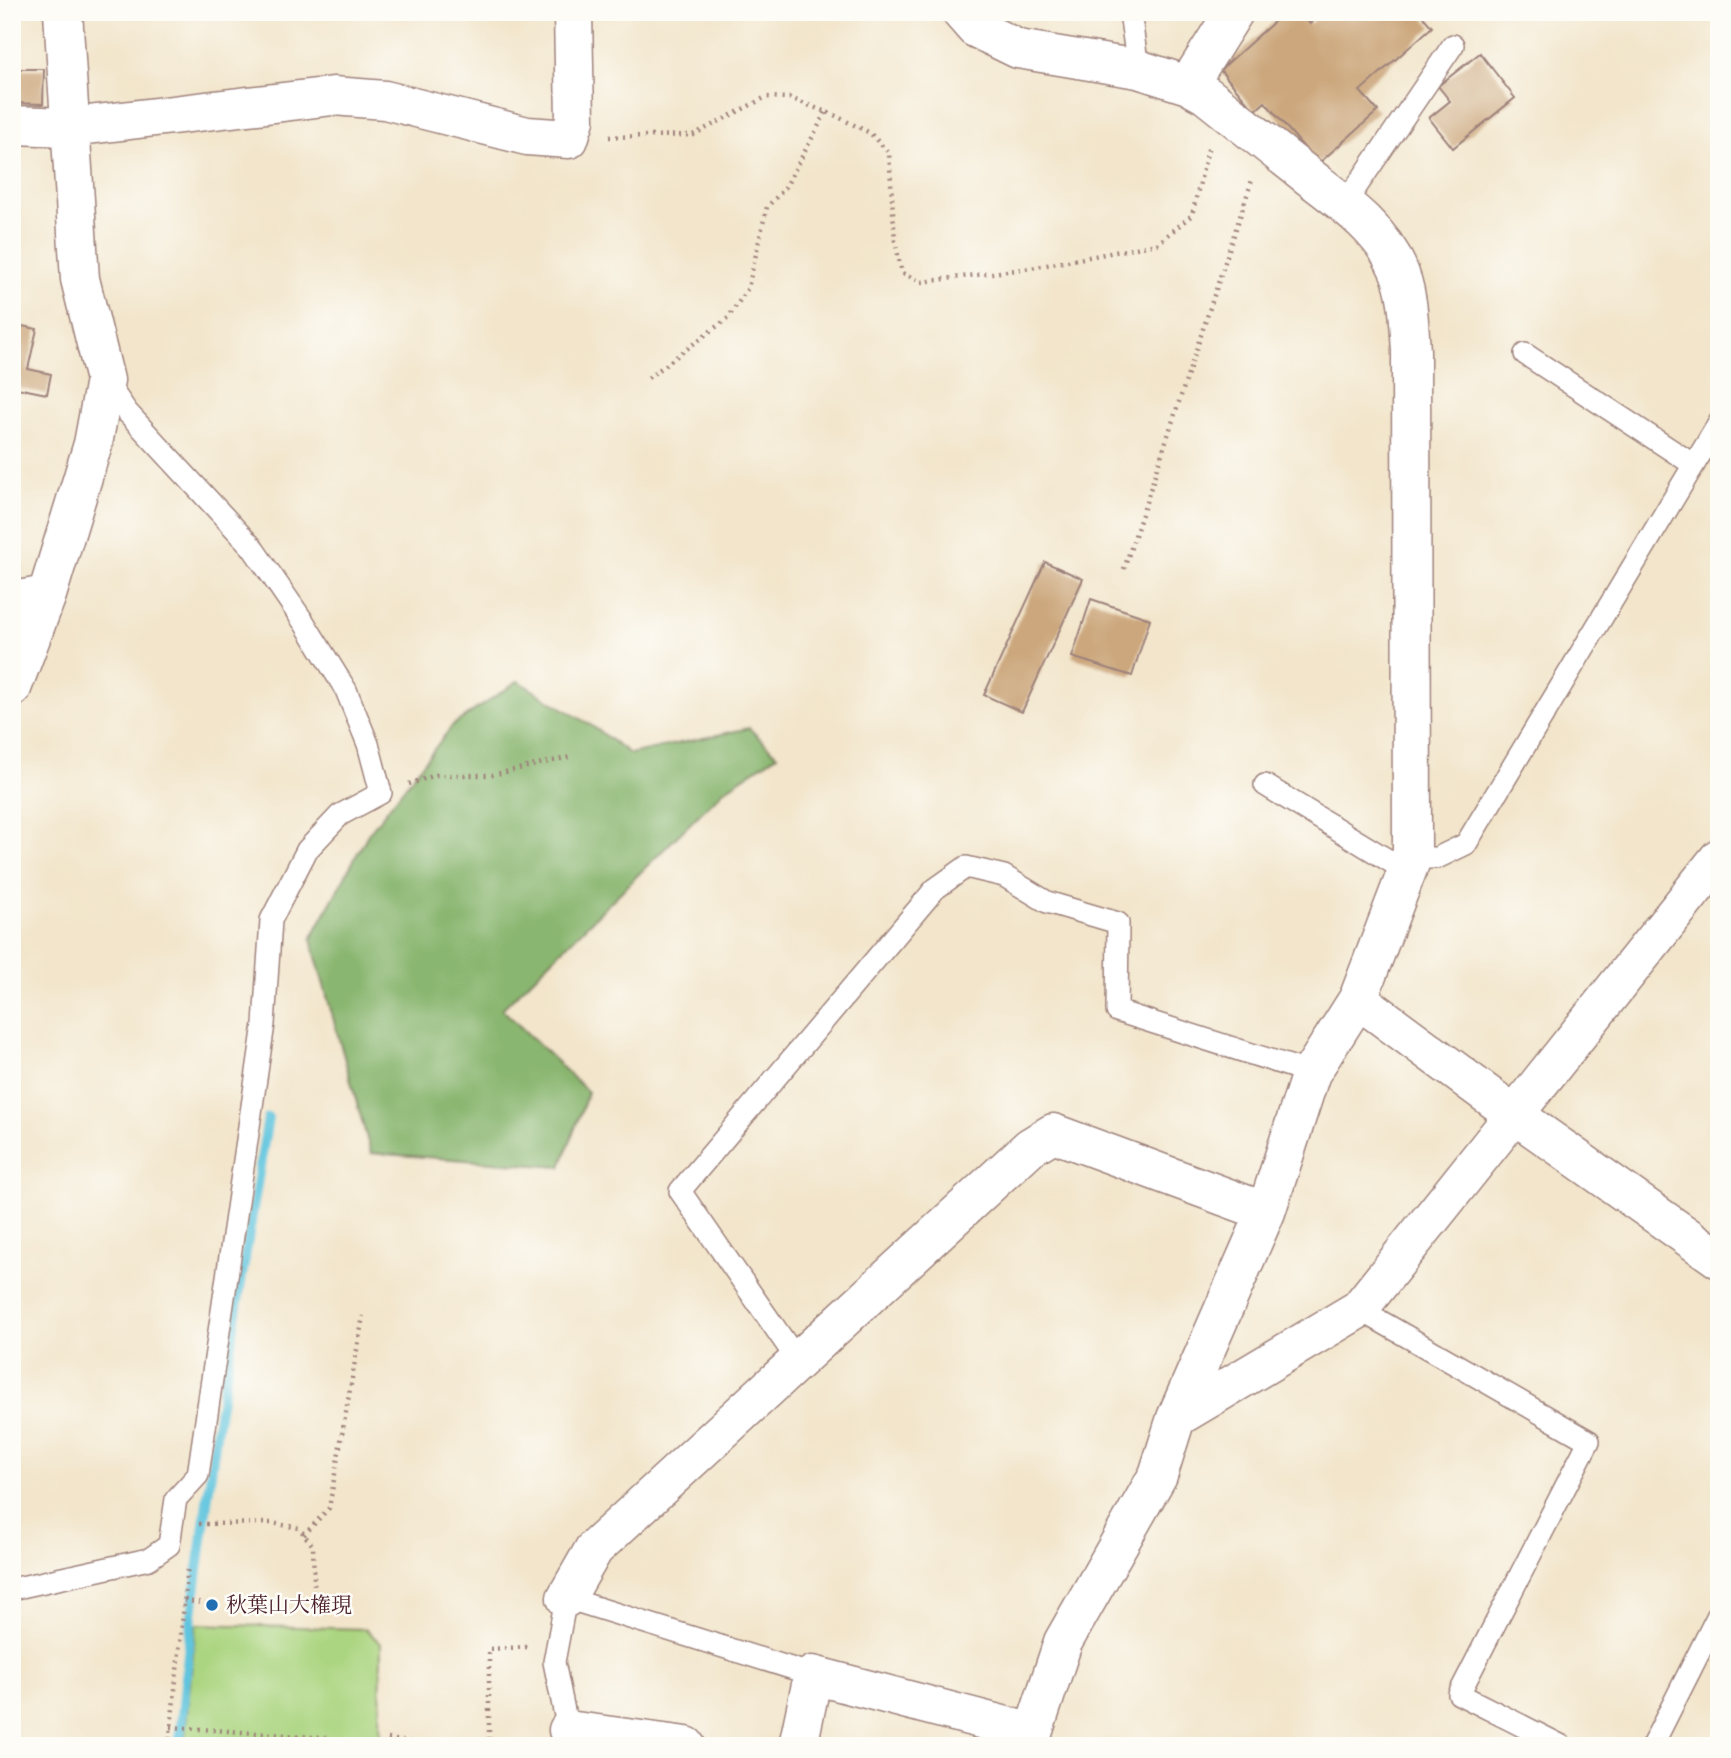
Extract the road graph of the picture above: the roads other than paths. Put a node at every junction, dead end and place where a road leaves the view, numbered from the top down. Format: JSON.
{"nodes":[{"id":1,"x":63,"y":12,"type":"edge"},
{"id":2,"x":573,"y":12,"type":"edge"},
{"id":3,"x":961,"y":12,"type":"edge"},
{"id":4,"x":1130,"y":12,"type":"edge"},
{"id":5,"x":1234,"y":12,"type":"edge"},
{"id":6,"x":1453,"y":45,"type":"dead end"},
{"id":7,"x":1138,"y":69,"type":"junction"},
{"id":8,"x":1197,"y":90,"type":"junction"},
{"id":9,"x":12,"y":125,"type":"edge"},
{"id":10,"x":71,"y":127,"type":"junction"},
{"id":11,"x":1345,"y":205,"type":"junction"},
{"id":12,"x":1525,"y":354,"type":"dead end"},
{"id":13,"x":105,"y":380,"type":"junction"},
{"id":14,"x":1719,"y":423,"type":"edge"},
{"id":15,"x":1694,"y":465,"type":"junction"},
{"id":16,"x":30,"y":598,"type":"edge"},
{"id":17,"x":12,"y":688,"type":"edge"},
{"id":18,"x":1265,"y":785,"type":"dead end"},
{"id":19,"x":1719,"y":858,"type":"edge"},
{"id":20,"x":1409,"y":864,"type":"junction"},
{"id":21,"x":1358,"y":999,"type":"junction"},
{"id":22,"x":1311,"y":1073,"type":"junction"},
{"id":23,"x":1515,"y":1115,"type":"junction"},
{"id":24,"x":1266,"y":1212,"type":"junction"},
{"id":25,"x":1719,"y":1259,"type":"edge"},
{"id":26,"x":1359,"y":1309,"type":"junction"},
{"id":27,"x":798,"y":1361,"type":"junction"},
{"id":28,"x":1176,"y":1419,"type":"junction"},
{"id":29,"x":12,"y":1590,"type":"edge"},
{"id":30,"x":566,"y":1598,"type":"junction"},
{"id":31,"x":1719,"y":1613,"type":"edge"},
{"id":32,"x":813,"y":1675,"type":"junction"},
{"id":33,"x":567,"y":1738,"type":"edge"},
{"id":34,"x":1032,"y":1739,"type":"edge"},
{"id":35,"x":686,"y":1746,"type":"edge"},
{"id":36,"x":798,"y":1746,"type":"edge"},
{"id":37,"x":1562,"y":1746,"type":"edge"},
{"id":38,"x":1652,"y":1746,"type":"edge"}],
"edges":[{"from":1,"to":10,"type":"street"},
{"from":2,"to":10,"type":"street"},
{"from":3,"to":7,"type":"street"},
{"from":4,"to":7,"type":"lane"},
{"from":5,"to":8,"type":"street"},
{"from":6,"to":11,"type":"lane"},
{"from":7,"to":8,"type":"street"},
{"from":8,"to":11,"type":"street"},
{"from":9,"to":10,"type":"street"},
{"from":10,"to":13,"type":"street"},
{"from":11,"to":20,"type":"street"},
{"from":12,"to":15,"type":"lane"},
{"from":13,"to":16,"type":"street"},
{"from":13,"to":29,"type":"lane"},
{"from":14,"to":15,"type":"lane"},
{"from":15,"to":20,"type":"lane"},
{"from":16,"to":17,"type":"street"},
{"from":18,"to":20,"type":"lane"},
{"from":19,"to":23,"type":"street"},
{"from":20,"to":21,"type":"street"},
{"from":21,"to":22,"type":"street"},
{"from":21,"to":23,"type":"street"},
{"from":22,"to":24,"type":"street"},
{"from":22,"to":27,"type":"lane"},
{"from":23,"to":25,"type":"street"},
{"from":23,"to":26,"type":"street"},
{"from":24,"to":27,"type":"street"},
{"from":24,"to":28,"type":"street"},
{"from":26,"to":28,"type":"street"},
{"from":26,"to":37,"type":"lane"},
{"from":27,"to":30,"type":"street"},
{"from":28,"to":34,"type":"street"},
{"from":30,"to":32,"type":"lane"},
{"from":30,"to":33,"type":"lane"},
{"from":31,"to":38,"type":"lane"},
{"from":32,"to":34,"type":"street"},
{"from":32,"to":36,"type":"street"},
{"from":33,"to":35,"type":"street"}]}
